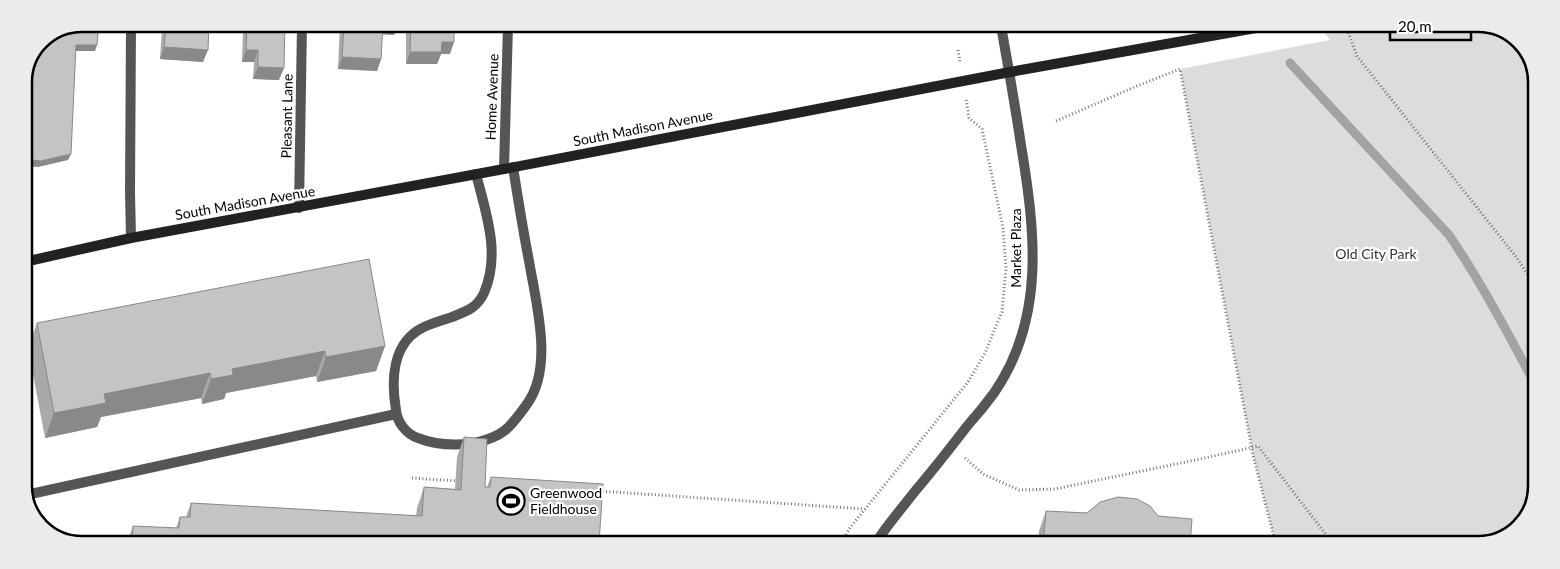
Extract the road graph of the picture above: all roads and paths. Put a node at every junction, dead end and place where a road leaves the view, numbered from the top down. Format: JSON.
{"nodes":[{"id":1,"x":131,"y":32,"type":"edge"},
{"id":2,"x":302,"y":32,"type":"edge"},
{"id":3,"x":508,"y":32,"type":"edge"},
{"id":4,"x":1002,"y":32,"type":"edge"},
{"id":5,"x":1233,"y":32,"type":"edge"},
{"id":6,"x":1348,"y":32,"type":"edge"},
{"id":7,"x":1010,"y":72,"type":"junction"},
{"id":8,"x":969,"y":118,"type":"dead end"},
{"id":9,"x":1056,"y":121,"type":"dead end"},
{"id":10,"x":509,"y":168,"type":"junction"},
{"id":11,"x":476,"y":174,"type":"junction"},
{"id":12,"x":299,"y":208,"type":"junction"},
{"id":13,"x":131,"y":238,"type":"junction"},
{"id":14,"x":32,"y":260,"type":"edge"},
{"id":15,"x":1527,"y":274,"type":"edge"},
{"id":16,"x":396,"y":414,"type":"junction"},
{"id":17,"x":931,"y":428,"type":"junction"},
{"id":18,"x":952,"y":447,"type":"junction"},
{"id":19,"x":1252,"y":447,"type":"junction"},
{"id":20,"x":412,"y":478,"type":"dead end"},
{"id":21,"x":461,"y":481,"type":"edge"},
{"id":22,"x":599,"y":491,"type":"edge"},
{"id":23,"x":33,"y":493,"type":"edge"},
{"id":24,"x":865,"y":509,"type":"junction"},
{"id":25,"x":1508,"y":526,"type":"edge"},
{"id":26,"x":1493,"y":534,"type":"edge"},
{"id":27,"x":845,"y":536,"type":"edge"},
{"id":28,"x":880,"y":536,"type":"edge"},
{"id":29,"x":1274,"y":536,"type":"edge"},
{"id":30,"x":1327,"y":536,"type":"edge"}],
"edges":[{"from":1,"to":13,"type":"street"},
{"from":2,"to":12,"type":"street","name":"Pleasant Lane"},
{"from":3,"to":10,"type":"street","name":"Home Avenue"},
{"from":4,"to":7,"type":"street","name":"Market Plaza"},
{"from":5,"to":7,"type":"main road","name":"South Madison Avenue"},
{"from":6,"to":15,"type":"path"},
{"from":7,"to":10,"type":"main road","name":"South Madison Avenue"},
{"from":7,"to":18,"type":"street","name":"Market Plaza"},
{"from":8,"to":17,"type":"path"},
{"from":9,"to":19,"type":"path"},
{"from":10,"to":11,"type":"main road","name":"South Madison Avenue"},
{"from":10,"to":16,"type":"street","name":"Home Avenue"},
{"from":11,"to":12,"type":"main road","name":"South Madison Avenue"},
{"from":11,"to":16,"type":"street"},
{"from":12,"to":13,"type":"main road","name":"South Madison Avenue"},
{"from":13,"to":14,"type":"main road","name":"South Madison Avenue"},
{"from":16,"to":23,"type":"street"},
{"from":17,"to":18,"type":"path"},
{"from":17,"to":24,"type":"path"},
{"from":18,"to":19,"type":"path"},
{"from":18,"to":28,"type":"street","name":"Market Plaza"},
{"from":19,"to":29,"type":"path"},
{"from":19,"to":30,"type":"path"},
{"from":20,"to":21,"type":"path"},
{"from":22,"to":24,"type":"path"},
{"from":24,"to":27,"type":"path"},
{"from":25,"to":26,"type":"path"}]}
